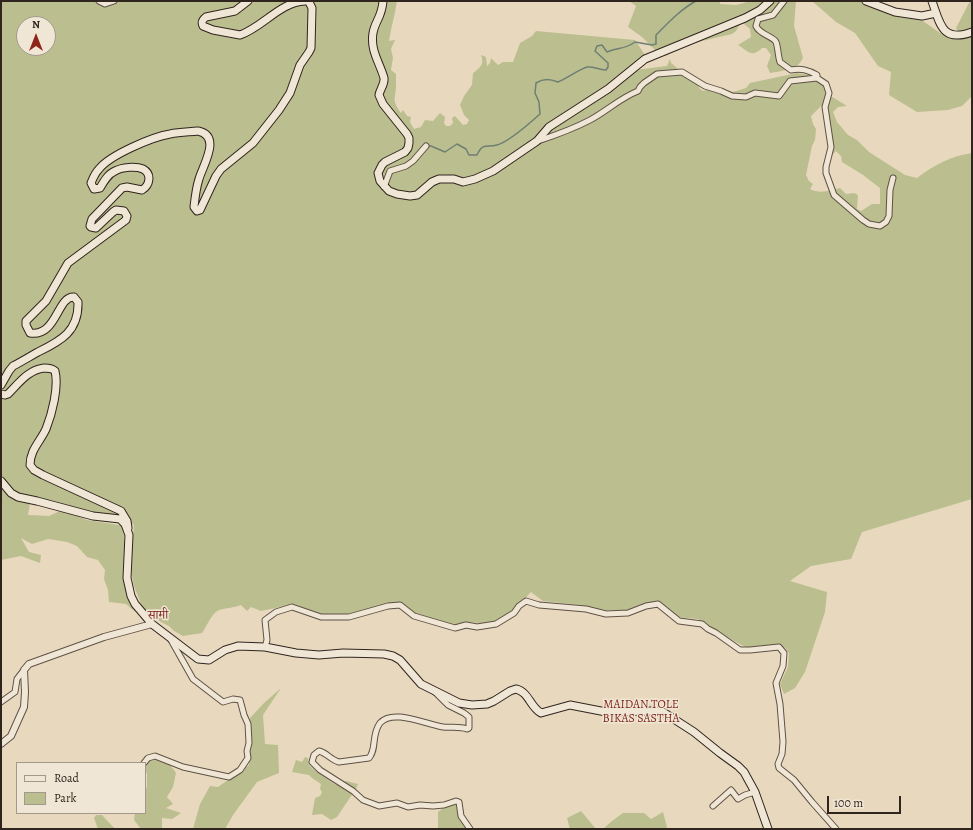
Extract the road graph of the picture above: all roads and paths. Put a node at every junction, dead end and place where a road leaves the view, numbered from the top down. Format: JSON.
{"nodes":[{"id":1,"x":99,"y":1,"type":"edge"},
{"id":2,"x":114,"y":1,"type":"edge"},
{"id":3,"x":248,"y":1,"type":"edge"},
{"id":4,"x":305,"y":1,"type":"edge"},
{"id":5,"x":383,"y":1,"type":"edge"},
{"id":6,"x":770,"y":1,"type":"edge"},
{"id":7,"x":784,"y":1,"type":"edge"},
{"id":8,"x":866,"y":1,"type":"edge"},
{"id":9,"x":932,"y":1,"type":"edge"},
{"id":10,"x":936,"y":13,"type":"junction"},
{"id":11,"x":972,"y":32,"type":"edge"},
{"id":12,"x":817,"y":78,"type":"junction"},
{"id":13,"x":537,"y":141,"type":"junction"},
{"id":14,"x":426,"y":146,"type":"dead end"},
{"id":15,"x":893,"y":178,"type":"dead end"},
{"id":16,"x":384,"y":187,"type":"junction"},
{"id":17,"x":1,"y":385,"type":"edge"},
{"id":18,"x":1,"y":394,"type":"edge"},
{"id":19,"x":1,"y":481,"type":"edge"},
{"id":20,"x":128,"y":530,"type":"junction"},
{"id":21,"x":152,"y":624,"type":"junction"},
{"id":22,"x":168,"y":636,"type":"junction"},
{"id":23,"x":266,"y":647,"type":"junction"},
{"id":24,"x":24,"y":670,"type":"junction"},
{"id":25,"x":435,"y":692,"type":"junction"},
{"id":26,"x":1,"y":702,"type":"edge"},
{"id":27,"x":1,"y":744,"type":"edge"},
{"id":28,"x":145,"y":762,"type":"edge"},
{"id":29,"x":755,"y":792,"type":"junction"},
{"id":30,"x":713,"y":806,"type":"dead end"},
{"id":31,"x":470,"y":829,"type":"edge"},
{"id":32,"x":768,"y":829,"type":"edge"},
{"id":33,"x":836,"y":829,"type":"edge"}],
"edges":[{"from":1,"to":2,"type":"street"},
{"from":3,"to":4,"type":"main road"},
{"from":4,"to":17,"type":"main road"},
{"from":5,"to":16,"type":"main road"},
{"from":6,"to":13,"type":"main road"},
{"from":7,"to":12,"type":"street"},
{"from":8,"to":10,"type":"main road"},
{"from":9,"to":10,"type":"main road"},
{"from":10,"to":11,"type":"main road"},
{"from":12,"to":13,"type":"street"},
{"from":12,"to":15,"type":"street"},
{"from":13,"to":16,"type":"main road"},
{"from":14,"to":16,"type":"street"},
{"from":18,"to":20,"type":"main road"},
{"from":19,"to":20,"type":"main road"},
{"from":20,"to":21,"type":"main road"},
{"from":21,"to":22,"type":"main road"},
{"from":21,"to":24,"type":"street"},
{"from":22,"to":23,"type":"main road"},
{"from":22,"to":28,"type":"street"},
{"from":23,"to":25,"type":"main road"},
{"from":23,"to":33,"type":"street"},
{"from":24,"to":26,"type":"street"},
{"from":24,"to":27,"type":"street"},
{"from":25,"to":29,"type":"main road"},
{"from":25,"to":31,"type":"street"},
{"from":29,"to":30,"type":"street"},
{"from":29,"to":32,"type":"main road"}]}
